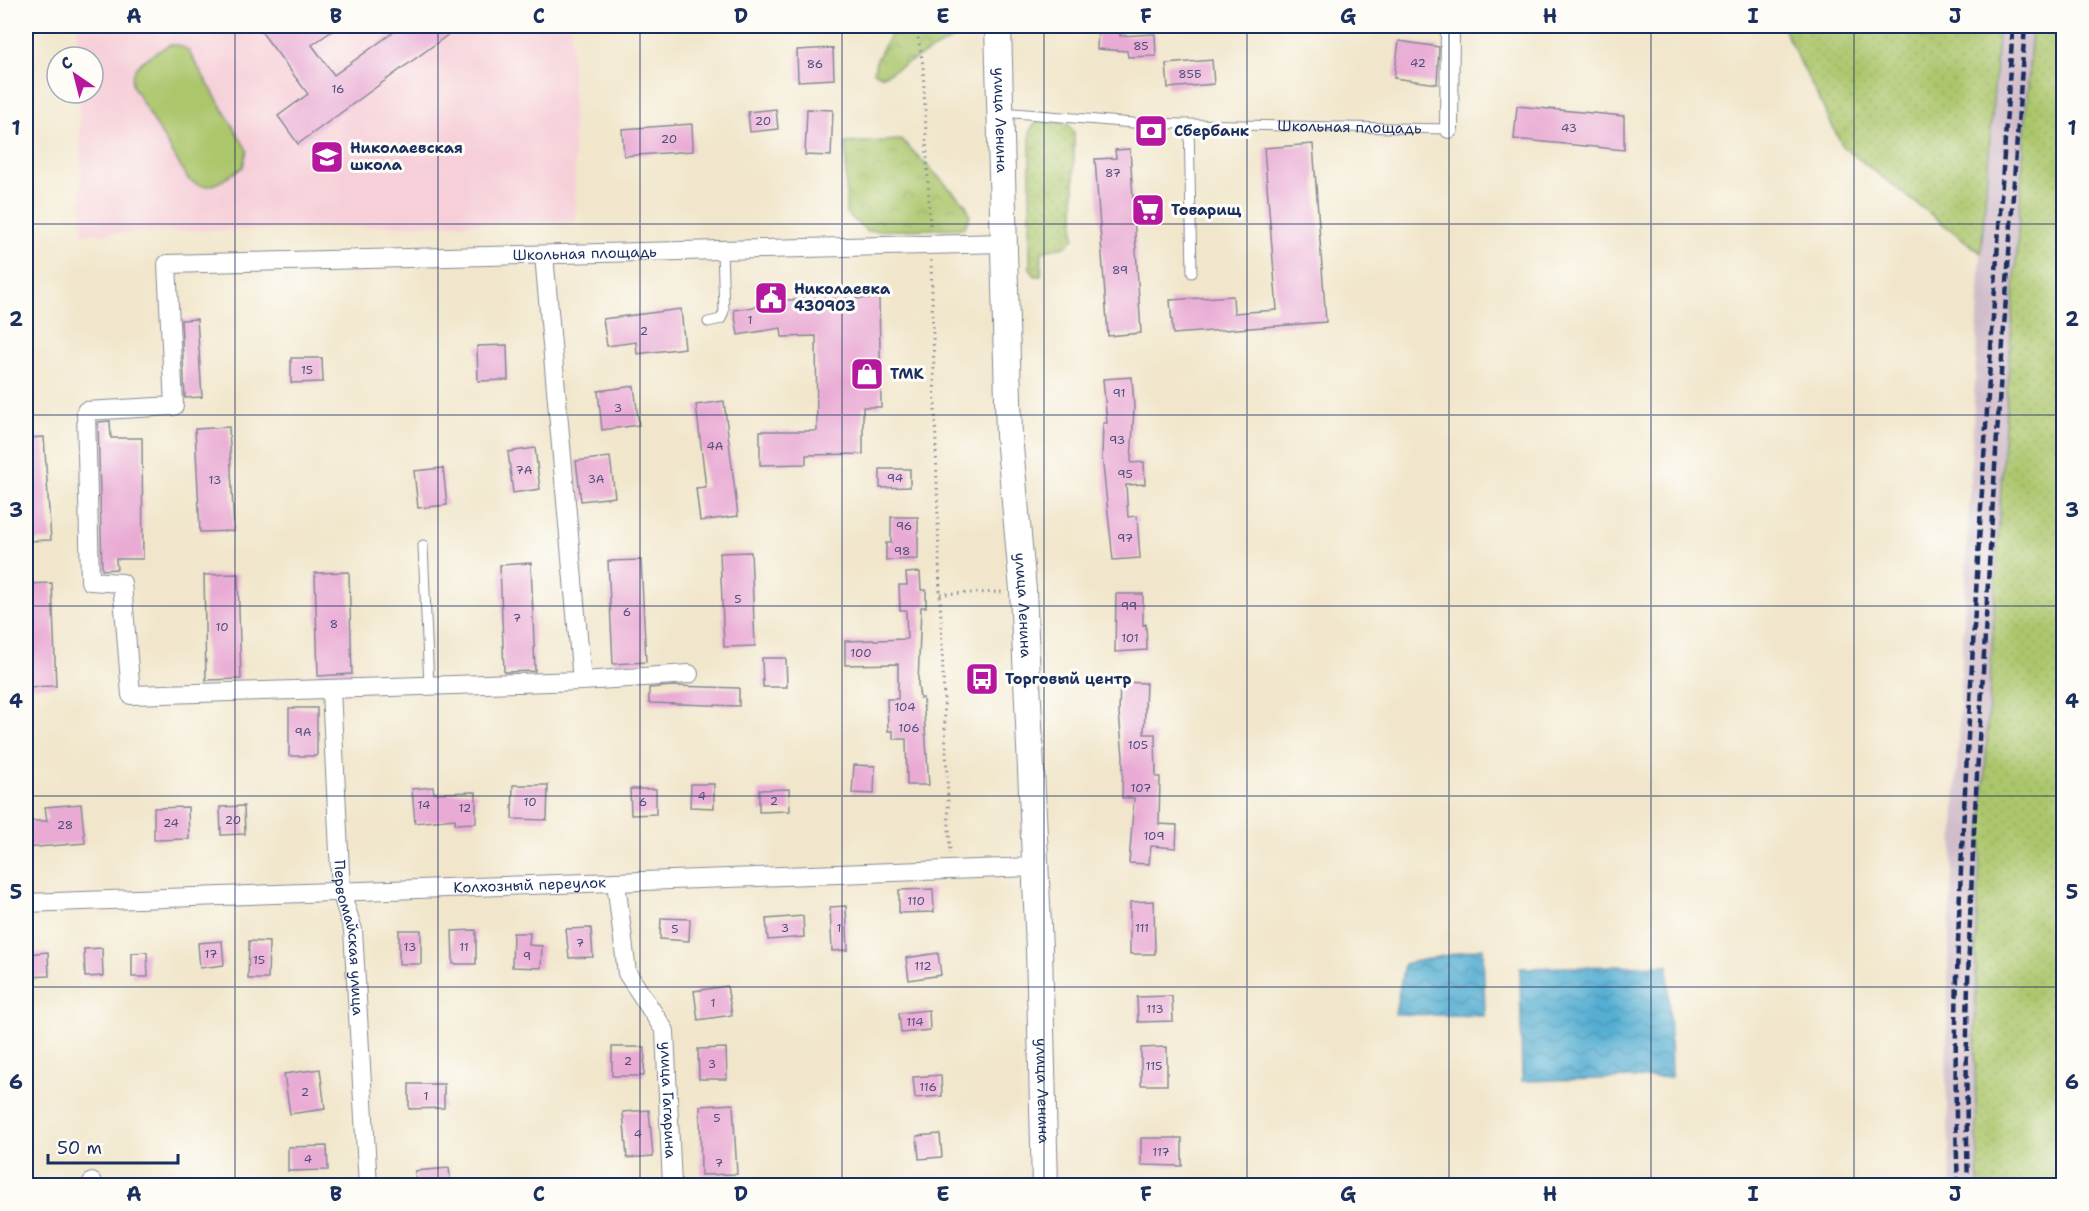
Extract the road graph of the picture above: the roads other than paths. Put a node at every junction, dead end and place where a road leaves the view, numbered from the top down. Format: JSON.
{"nodes":[{"id":1,"x":998,"y":26,"type":"edge"},
{"id":2,"x":1450,"y":26,"type":"edge"},
{"id":3,"x":1000,"y":112,"type":"junction"},
{"id":4,"x":1189,"y":124,"type":"junction"},
{"id":5,"x":1449,"y":129,"type":"joint"},
{"id":6,"x":1004,"y":243,"type":"junction"},
{"id":7,"x":722,"y":250,"type":"junction"},
{"id":8,"x":544,"y":255,"type":"junction"},
{"id":9,"x":1192,"y":273,"type":"dead end"},
{"id":10,"x":708,"y":322,"type":"dead end"},
{"id":11,"x":423,"y":545,"type":"dead end"},
{"id":12,"x":689,"y":674,"type":"dead end"},
{"id":13,"x":582,"y":681,"type":"junction"},
{"id":14,"x":429,"y":687,"type":"junction"},
{"id":15,"x":331,"y":690,"type":"junction"},
{"id":16,"x":1034,"y":867,"type":"junction"},
{"id":17,"x":616,"y":882,"type":"junction"},
{"id":18,"x":341,"y":892,"type":"junction"},
{"id":19,"x":26,"y":903,"type":"edge"},
{"id":20,"x":368,"y":1185,"type":"edge"},
{"id":21,"x":672,"y":1185,"type":"edge"},
{"id":22,"x":1045,"y":1185,"type":"edge"}],
"edges":[{"from":1,"to":3,"type":"main road","name":"улица Ленина"},
{"from":2,"to":5,"type":"street"},
{"from":3,"to":4,"type":"lane","name":"Школьная площадь"},
{"from":3,"to":6,"type":"main road","name":"улица Ленина"},
{"from":4,"to":5,"type":"lane","name":"Школьная площадь"},
{"from":4,"to":9,"type":"lane"},
{"from":6,"to":7,"type":"street","name":"Школьная площадь"},
{"from":6,"to":16,"type":"main road","name":"улица Ленина"},
{"from":7,"to":8,"type":"street","name":"Школьная площадь"},
{"from":7,"to":10,"type":"lane"},
{"from":8,"to":13,"type":"street"},
{"from":8,"to":15,"type":"street","name":"Школьная площадь"},
{"from":11,"to":14,"type":"lane"},
{"from":12,"to":13,"type":"street"},
{"from":13,"to":14,"type":"street"},
{"from":14,"to":15,"type":"street"},
{"from":15,"to":18,"type":"street","name":"Первомайская улица"},
{"from":16,"to":17,"type":"street","name":"Колхозный переулок"},
{"from":16,"to":22,"type":"main road","name":"улица Ленина"},
{"from":17,"to":18,"type":"street","name":"Колхозный переулок"},
{"from":17,"to":21,"type":"street","name":"улица Гагарина"},
{"from":18,"to":19,"type":"street","name":"Колхозный переулок"},
{"from":18,"to":20,"type":"street","name":"Первомайская улица"}]}
